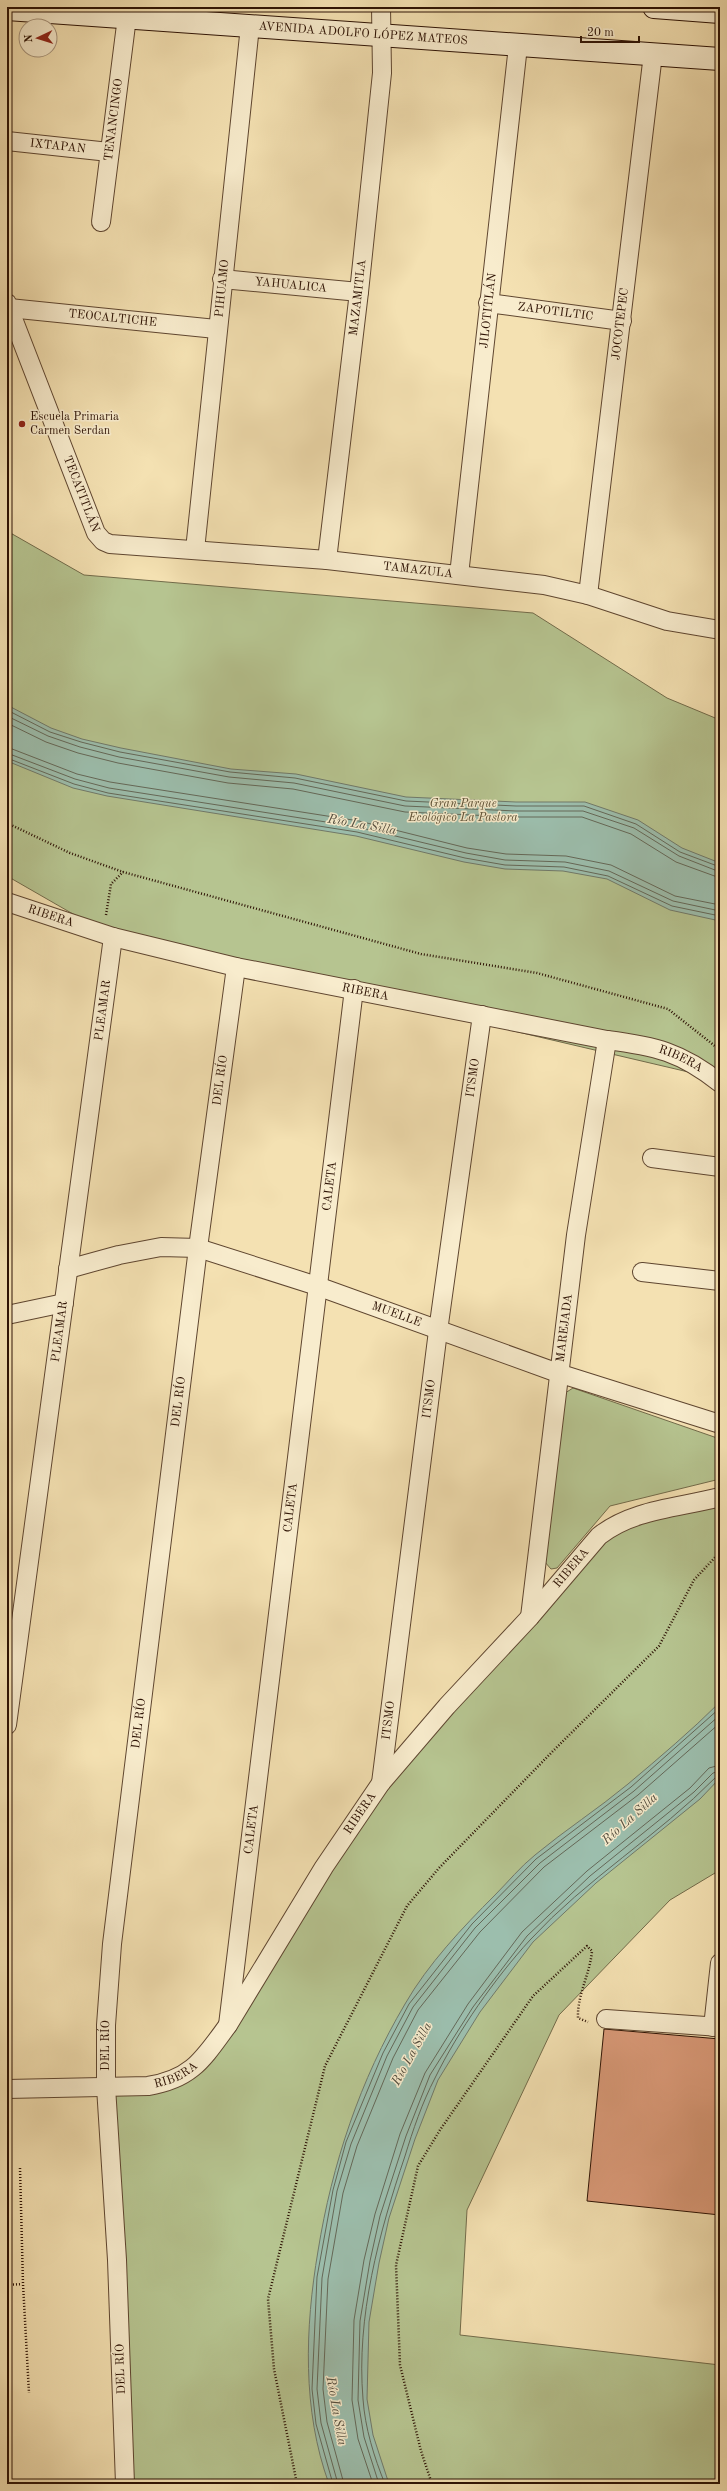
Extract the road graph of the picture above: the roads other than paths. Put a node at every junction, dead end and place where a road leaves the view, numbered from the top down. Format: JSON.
{"nodes":[{"id":1,"x":381,"y":7,"type":"edge"},
{"id":2,"x":654,"y":7,"type":"edge"},
{"id":3,"x":7,"y":9,"type":"edge"},
{"id":4,"x":720,"y":12,"type":"edge"},
{"id":5,"x":127,"y":17,"type":"junction"},
{"id":6,"x":250,"y":26,"type":"junction"},
{"id":7,"x":381,"y":34,"type":"junction"},
{"id":8,"x":518,"y":46,"type":"junction"},
{"id":9,"x":653,"y":54,"type":"junction"},
{"id":10,"x":720,"y":59,"type":"edge"},
{"id":11,"x":7,"y":141,"type":"edge"},
{"id":12,"x":109,"y":152,"type":"junction"},
{"id":13,"x":101,"y":222,"type":"dead end"},
{"id":14,"x":222,"y":279,"type":"junction"},
{"id":15,"x":359,"y":292,"type":"junction"},
{"id":16,"x":488,"y":303,"type":"junction"},
{"id":17,"x":8,"y":305,"type":"edge"},
{"id":18,"x":622,"y":321,"type":"junction"},
{"id":19,"x":216,"y":329,"type":"junction"},
{"id":20,"x":110,"y":544,"type":"joint"},
{"id":21,"x":195,"y":550,"type":"junction"},
{"id":22,"x":327,"y":560,"type":"junction"},
{"id":23,"x":459,"y":575,"type":"junction"},
{"id":24,"x":588,"y":595,"type":"junction"},
{"id":25,"x":720,"y":627,"type":"edge"},
{"id":26,"x":7,"y":902,"type":"edge"},
{"id":27,"x":108,"y":935,"type":"junction"},
{"id":28,"x":236,"y":967,"type":"junction"},
{"id":29,"x":354,"y":989,"type":"junction"},
{"id":30,"x":482,"y":1015,"type":"junction"},
{"id":31,"x":607,"y":1040,"type":"junction"},
{"id":32,"x":720,"y":1083,"type":"edge"},
{"id":33,"x":652,"y":1158,"type":"dead end"},
{"id":34,"x":720,"y":1167,"type":"edge"},
{"id":35,"x":198,"y":1248,"type":"junction"},
{"id":36,"x":68,"y":1269,"type":"junction"},
{"id":37,"x":642,"y":1272,"type":"dead end"},
{"id":38,"x":720,"y":1281,"type":"edge"},
{"id":39,"x":318,"y":1286,"type":"junction"},
{"id":40,"x":64,"y":1303,"type":"junction"},
{"id":41,"x":7,"y":1315,"type":"edge"},
{"id":42,"x":438,"y":1331,"type":"junction"},
{"id":43,"x":558,"y":1373,"type":"junction"},
{"id":44,"x":720,"y":1424,"type":"edge"},
{"id":45,"x":720,"y":1497,"type":"edge"},
{"id":46,"x":530,"y":1616,"type":"junction"},
{"id":47,"x":7,"y":1725,"type":"edge"},
{"id":48,"x":381,"y":1783,"type":"junction"},
{"id":49,"x":720,"y":1963,"type":"edge"},
{"id":50,"x":606,"y":2019,"type":"road end"},
{"id":51,"x":228,"y":2025,"type":"junction"},
{"id":52,"x":716,"y":2027,"type":"edge"},
{"id":53,"x":106,"y":2087,"type":"junction"},
{"id":54,"x":7,"y":2089,"type":"edge"},
{"id":55,"x":125,"y":2484,"type":"edge"}],
"edges":[{"from":1,"to":7,"type":"street","name":"MAZAMITLA"},
{"from":2,"to":4,"type":"main road"},
{"from":3,"to":5,"type":"main road","name":"AVENIDA ADOLFO LÓPEZ MATEOS"},
{"from":5,"to":6,"type":"main road","name":"AVENIDA ADOLFO LÓPEZ MATEOS"},
{"from":5,"to":12,"type":"street","name":"TENANCINGO"},
{"from":6,"to":7,"type":"main road","name":"AVENIDA ADOLFO LÓPEZ MATEOS"},
{"from":6,"to":14,"type":"street","name":"PIHUAMO"},
{"from":7,"to":8,"type":"main road","name":"AVENIDA ADOLFO LÓPEZ MATEOS"},
{"from":7,"to":15,"type":"street","name":"MAZAMITLA"},
{"from":8,"to":9,"type":"main road","name":"AVENIDA ADOLFO LÓPEZ MATEOS"},
{"from":8,"to":16,"type":"street","name":"JILOTITLÁN"},
{"from":9,"to":10,"type":"main road","name":"AVENIDA ADOLFO LÓPEZ MATEOS"},
{"from":9,"to":18,"type":"street","name":"JOCOTEPEC"},
{"from":11,"to":12,"type":"street","name":"IXTAPAN"},
{"from":12,"to":13,"type":"street","name":"TENANCINGO"},
{"from":14,"to":15,"type":"street","name":"YAHUALICA"},
{"from":14,"to":19,"type":"street","name":"PIHUAMO"},
{"from":15,"to":22,"type":"street","name":"MAZAMITLA"},
{"from":16,"to":18,"type":"street","name":"ZAPOTILTIC"},
{"from":16,"to":23,"type":"street","name":"JILOTITLÁN"},
{"from":17,"to":19,"type":"street","name":"TEOCALTICHE"},
{"from":17,"to":20,"type":"street","name":"TECATITLÁN"},
{"from":18,"to":24,"type":"street","name":"JOCOTEPEC"},
{"from":19,"to":21,"type":"street","name":"PIHUAMO"},
{"from":20,"to":21,"type":"street","name":"TAMAZULA"},
{"from":21,"to":22,"type":"street","name":"TAMAZULA"},
{"from":22,"to":23,"type":"street","name":"TAMAZULA"},
{"from":23,"to":24,"type":"street","name":"TAMAZULA"},
{"from":24,"to":25,"type":"street","name":"TAMAZULA"},
{"from":26,"to":27,"type":"street","name":"RIBERA"},
{"from":27,"to":28,"type":"street","name":"RIBERA"},
{"from":27,"to":36,"type":"street","name":"PLEAMAR"},
{"from":28,"to":29,"type":"street","name":"RIBERA"},
{"from":28,"to":35,"type":"street","name":"DEL RÍO"},
{"from":29,"to":30,"type":"street","name":"RIBERA"},
{"from":29,"to":39,"type":"street","name":"CALETA"},
{"from":30,"to":31,"type":"street","name":"RIBERA"},
{"from":30,"to":42,"type":"street","name":"ITSMO"},
{"from":31,"to":32,"type":"street","name":"RIBERA"},
{"from":31,"to":43,"type":"street","name":"MAREJADA"},
{"from":33,"to":34,"type":"street"},
{"from":35,"to":36,"type":"street","name":"MUELLE"},
{"from":35,"to":39,"type":"street","name":"MUELLE"},
{"from":35,"to":53,"type":"street","name":"DEL RÍO"},
{"from":36,"to":40,"type":"street","name":"PLEAMAR"},
{"from":37,"to":38,"type":"street"},
{"from":39,"to":42,"type":"street","name":"MUELLE"},
{"from":39,"to":51,"type":"street","name":"CALETA"},
{"from":40,"to":41,"type":"street"},
{"from":40,"to":47,"type":"street","name":"PLEAMAR"},
{"from":42,"to":43,"type":"street","name":"MUELLE"},
{"from":42,"to":48,"type":"street","name":"ITSMO"},
{"from":43,"to":44,"type":"street","name":"MUELLE"},
{"from":43,"to":46,"type":"street","name":"MAREJADA"},
{"from":45,"to":46,"type":"street","name":"RIBERA"},
{"from":46,"to":48,"type":"street","name":"RIBERA"},
{"from":48,"to":51,"type":"street","name":"RIBERA"},
{"from":49,"to":52,"type":"street"},
{"from":50,"to":52,"type":"street"},
{"from":51,"to":53,"type":"street","name":"RIBERA"},
{"from":53,"to":54,"type":"street","name":"RIBERA"},
{"from":53,"to":55,"type":"street","name":"DEL RÍO"}]}
